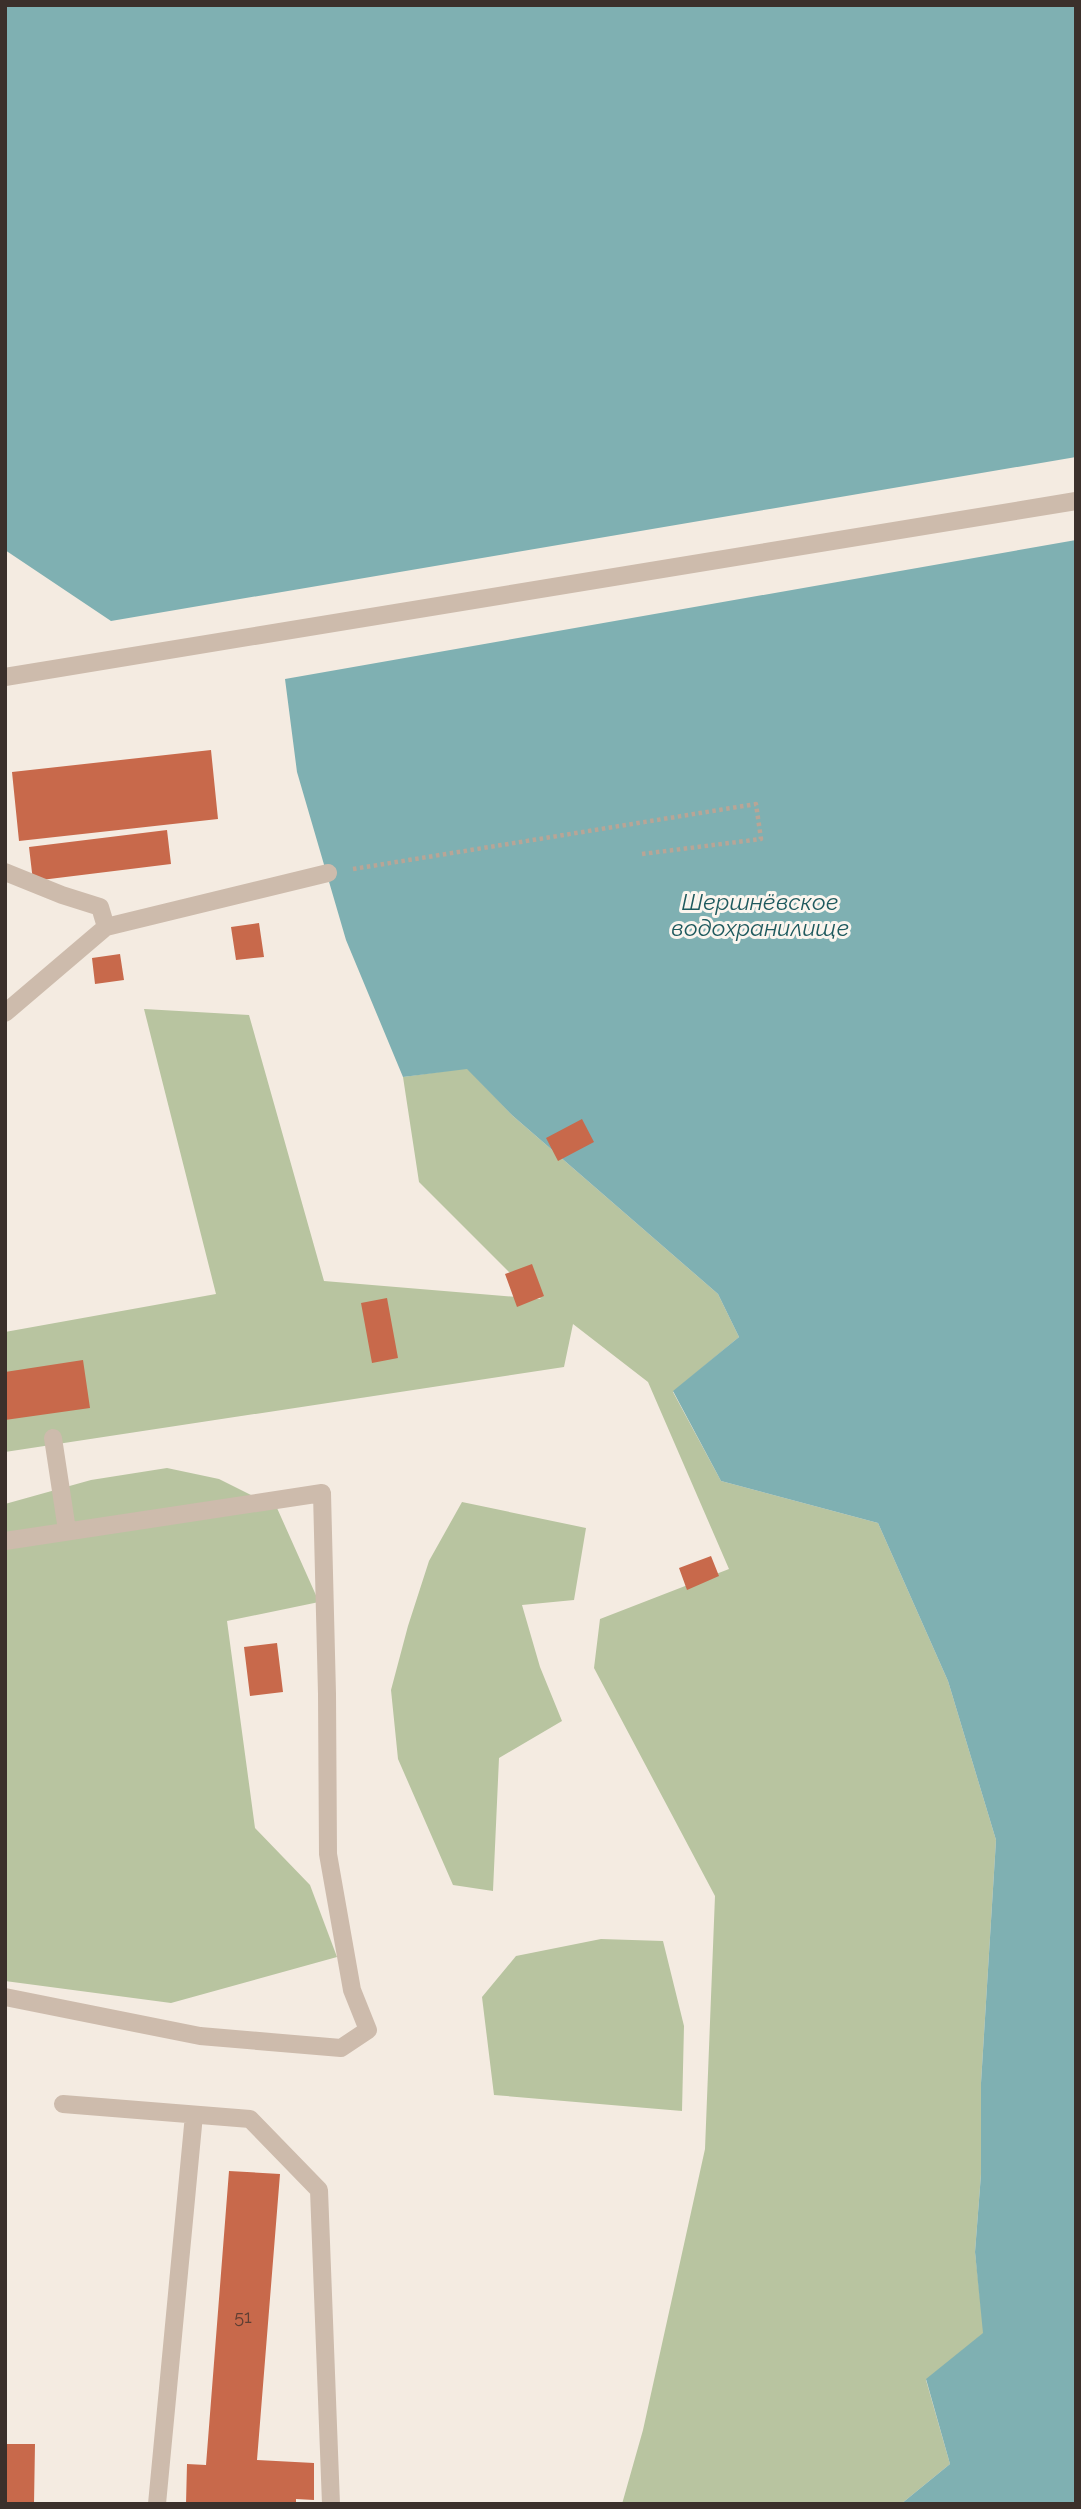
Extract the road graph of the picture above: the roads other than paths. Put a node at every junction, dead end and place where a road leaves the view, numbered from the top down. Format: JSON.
{"nodes":[{"id":1,"x":1076,"y":501,"type":"edge"},
{"id":2,"x":5,"y":677,"type":"edge"},
{"id":3,"x":5,"y":872,"type":"edge"},
{"id":4,"x":328,"y":873,"type":"road end"},
{"id":5,"x":106,"y":927,"type":"junction"},
{"id":6,"x":5,"y":1013,"type":"edge"},
{"id":7,"x":53,"y":1438,"type":"dead end"},
{"id":8,"x":67,"y":1530,"type":"junction"},
{"id":9,"x":5,"y":1541,"type":"edge"},
{"id":10,"x":5,"y":1997,"type":"edge"},
{"id":11,"x":64,"y":2104,"type":"dead end"},
{"id":12,"x":194,"y":2115,"type":"junction"},
{"id":13,"x":157,"y":2504,"type":"edge"},
{"id":14,"x":331,"y":2504,"type":"edge"}],
"edges":[{"from":1,"to":2,"type":"lane"},
{"from":3,"to":5,"type":"lane"},
{"from":4,"to":5,"type":"lane"},
{"from":5,"to":6,"type":"lane"},
{"from":7,"to":8,"type":"lane"},
{"from":8,"to":9,"type":"lane"},
{"from":8,"to":10,"type":"lane"},
{"from":11,"to":12,"type":"lane"},
{"from":12,"to":13,"type":"lane"},
{"from":12,"to":14,"type":"lane"}]}
